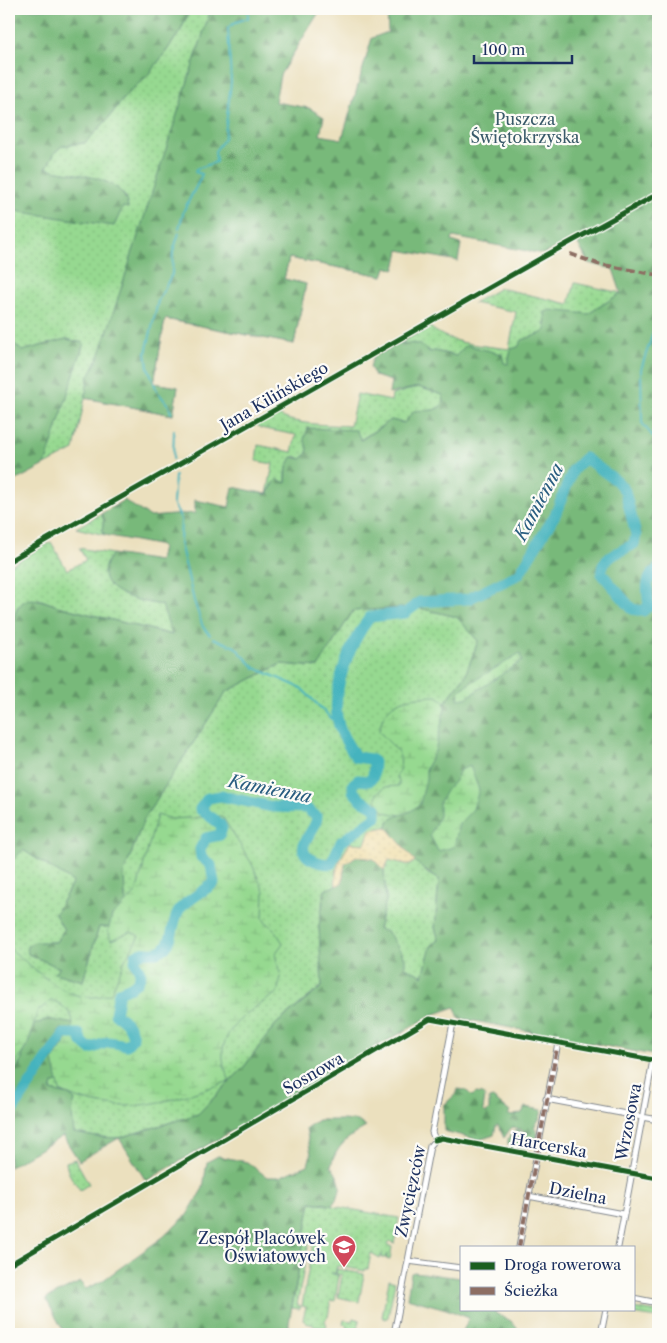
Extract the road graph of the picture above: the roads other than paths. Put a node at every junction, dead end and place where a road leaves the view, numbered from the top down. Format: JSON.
{"nodes":[{"id":1,"x":658,"y":194,"type":"edge"},
{"id":2,"x":9,"y":561,"type":"edge"},
{"id":3,"x":453,"y":1023,"type":"junction"},
{"id":4,"x":558,"y":1043,"type":"junction"},
{"id":5,"x":656,"y":1061,"type":"edge"},
{"id":6,"x":546,"y":1099,"type":"junction"},
{"id":7,"x":642,"y":1117,"type":"junction"},
{"id":8,"x":658,"y":1120,"type":"edge"},
{"id":9,"x":435,"y":1140,"type":"junction"},
{"id":10,"x":536,"y":1156,"type":"junction"},
{"id":11,"x":631,"y":1173,"type":"junction"},
{"id":12,"x":658,"y":1178,"type":"edge"},
{"id":13,"x":528,"y":1196,"type":"junction"},
{"id":14,"x":623,"y":1214,"type":"junction"},
{"id":15,"x":519,"y":1246,"type":"edge"},
{"id":16,"x":618,"y":1246,"type":"edge"},
{"id":17,"x":408,"y":1261,"type":"junction"},
{"id":18,"x":9,"y":1265,"type":"edge"},
{"id":19,"x":460,"y":1268,"type":"edge"},
{"id":20,"x":634,"y":1298,"type":"edge"},
{"id":21,"x":658,"y":1303,"type":"edge"},
{"id":22,"x":606,"y":1310,"type":"edge"},
{"id":23,"x":394,"y":1334,"type":"edge"},
{"id":24,"x":601,"y":1334,"type":"edge"}],
"edges":[{"from":1,"to":2,"type":"street","name":"Jana Kilińskiego"},
{"from":3,"to":4,"type":"street","name":"Sosnowa"},
{"from":3,"to":9,"type":"street","name":"Zwycięzców"},
{"from":3,"to":18,"type":"street","name":"Sosnowa"},
{"from":4,"to":5,"type":"street","name":"Sosnowa"},
{"from":4,"to":6,"type":"street"},
{"from":5,"to":7,"type":"street","name":"Wrzosowa"},
{"from":6,"to":7,"type":"street"},
{"from":6,"to":10,"type":"street"},
{"from":7,"to":8,"type":"street"},
{"from":7,"to":11,"type":"street","name":"Wrzosowa"},
{"from":9,"to":10,"type":"street","name":"Harcerska"},
{"from":9,"to":17,"type":"street","name":"Zwycięzców"},
{"from":10,"to":11,"type":"street","name":"Harcerska"},
{"from":10,"to":13,"type":"street"},
{"from":11,"to":12,"type":"street","name":"Harcerska"},
{"from":11,"to":14,"type":"street","name":"Wrzosowa"},
{"from":13,"to":14,"type":"street","name":"Dzielna"},
{"from":13,"to":15,"type":"street"},
{"from":14,"to":16,"type":"street","name":"Wrzosowa"},
{"from":17,"to":19,"type":"street"},
{"from":17,"to":23,"type":"street","name":"Zwycięzców"},
{"from":20,"to":21,"type":"street"},
{"from":22,"to":24,"type":"street"}]}
